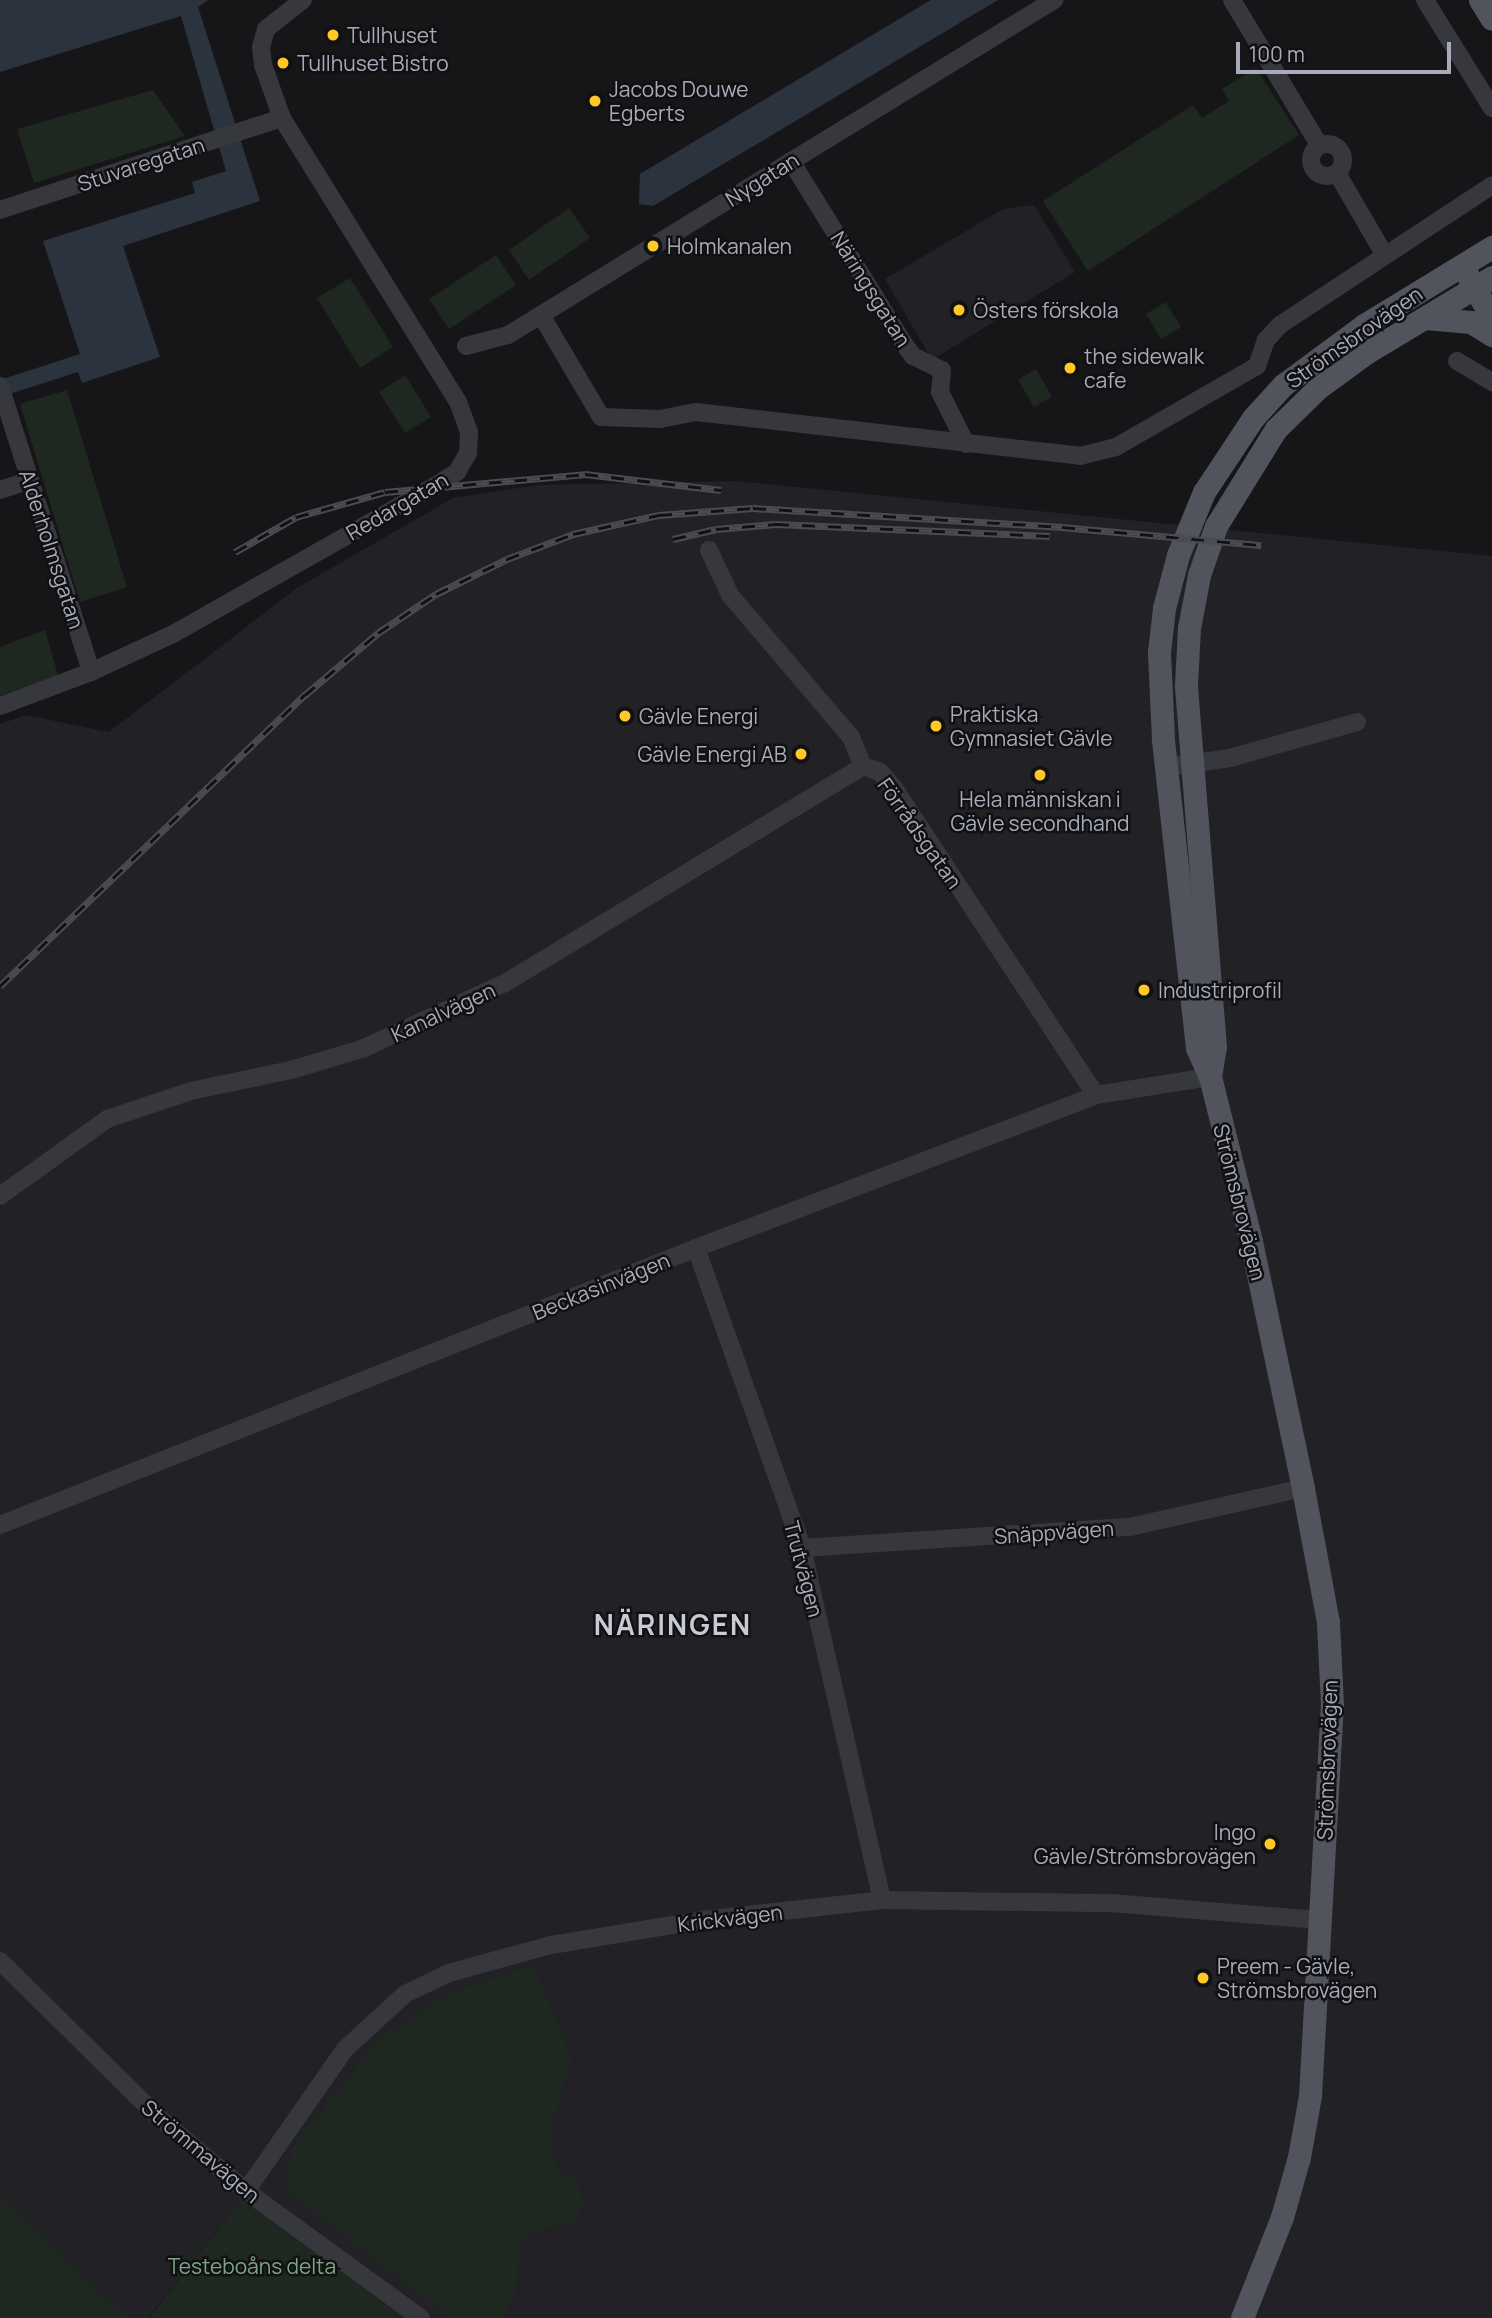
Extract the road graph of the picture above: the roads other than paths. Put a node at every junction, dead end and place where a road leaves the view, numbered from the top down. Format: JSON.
{"nodes":[{"id":1,"x":303,"y":0,"type":"edge"},
{"id":2,"x":1054,"y":0,"type":"edge"},
{"id":3,"x":1232,"y":0,"type":"edge"},
{"id":4,"x":1425,"y":0,"type":"edge"},
{"id":5,"x":1480,"y":0,"type":"edge"},
{"id":6,"x":1492,"y":19,"type":"edge"},
{"id":7,"x":1492,"y":108,"type":"edge"},
{"id":8,"x":282,"y":118,"type":"junction"},
{"id":9,"x":792,"y":161,"type":"junction"},
{"id":10,"x":1492,"y":185,"type":"edge"},
{"id":11,"x":0,"y":210,"type":"edge"},
{"id":12,"x":1384,"y":254,"type":"junction"},
{"id":13,"x":1475,"y":256,"type":"edge"},
{"id":14,"x":1486,"y":284,"type":"edge"},
{"id":15,"x":541,"y":315,"type":"junction"},
{"id":16,"x":1425,"y":318,"type":"junction"},
{"id":17,"x":1492,"y":318,"type":"edge"},
{"id":18,"x":1492,"y":335,"type":"edge"},
{"id":19,"x":466,"y":346,"type":"dead end"},
{"id":20,"x":1457,"y":361,"type":"dead end"},
{"id":21,"x":1492,"y":382,"type":"edge"},
{"id":22,"x":0,"y":386,"type":"edge"},
{"id":23,"x":966,"y":444,"type":"junction"},
{"id":24,"x":30,"y":480,"type":"junction"},
{"id":25,"x":0,"y":490,"type":"edge"},
{"id":26,"x":709,"y":550,"type":"dead end"},
{"id":27,"x":91,"y":672,"type":"junction"},
{"id":28,"x":0,"y":706,"type":"edge"},
{"id":29,"x":1357,"y":722,"type":"dead end"},
{"id":30,"x":1178,"y":765,"type":"junction"},
{"id":31,"x":863,"y":766,"type":"junction"},
{"id":32,"x":1210,"y":1077,"type":"junction"},
{"id":33,"x":1096,"y":1095,"type":"junction"},
{"id":34,"x":0,"y":1196,"type":"edge"},
{"id":35,"x":696,"y":1248,"type":"junction"},
{"id":36,"x":1303,"y":1488,"type":"junction"},
{"id":37,"x":0,"y":1525,"type":"edge"},
{"id":38,"x":802,"y":1548,"type":"junction"},
{"id":39,"x":882,"y":1900,"type":"junction"},
{"id":40,"x":1318,"y":1920,"type":"junction"},
{"id":41,"x":0,"y":1961,"type":"edge"},
{"id":42,"x":246,"y":2191,"type":"junction"},
{"id":43,"x":421,"y":2318,"type":"edge"},
{"id":44,"x":1242,"y":2318,"type":"edge"}],
"edges":[{"from":1,"to":8,"type":"street","name":"Redargatan"},
{"from":2,"to":9,"type":"street","name":"Nygatan"},
{"from":3,"to":12,"type":"street"},
{"from":4,"to":7,"type":"street"},
{"from":5,"to":6,"type":"main road"},
{"from":8,"to":11,"type":"street","name":"Stuvaregatan"},
{"from":8,"to":27,"type":"street","name":"Redargatan"},
{"from":9,"to":15,"type":"street","name":"Nygatan"},
{"from":9,"to":23,"type":"street","name":"Näringsgatan"},
{"from":10,"to":12,"type":"street"},
{"from":12,"to":23,"type":"street"},
{"from":13,"to":14,"type":"main road"},
{"from":13,"to":30,"type":"main road","name":"Strömsbrovägen"},
{"from":14,"to":16,"type":"main road","name":"Strömsbrovägen"},
{"from":14,"to":17,"type":"main road"},
{"from":15,"to":19,"type":"street","name":"Nygatan"},
{"from":15,"to":23,"type":"street"},
{"from":16,"to":18,"type":"main road"},
{"from":16,"to":30,"type":"main road","name":"Strömsbrovägen"},
{"from":20,"to":21,"type":"street"},
{"from":22,"to":24,"type":"street","name":"Alderholmsgatan"},
{"from":24,"to":25,"type":"street"},
{"from":24,"to":27,"type":"street","name":"Alderholmsgatan"},
{"from":26,"to":31,"type":"street","name":"Förrådsgatan"},
{"from":27,"to":28,"type":"street","name":"Redargatan"},
{"from":29,"to":30,"type":"street"},
{"from":30,"to":32,"type":"main road","name":"Strömsbrovägen"},
{"from":31,"to":33,"type":"street","name":"Förrådsgatan"},
{"from":31,"to":34,"type":"street","name":"Kanalvägen"},
{"from":32,"to":33,"type":"street","name":"Beckasinvägen"},
{"from":32,"to":36,"type":"main road","name":"Strömsbrovägen"},
{"from":33,"to":35,"type":"street","name":"Beckasinvägen"},
{"from":35,"to":37,"type":"street","name":"Beckasinvägen"},
{"from":35,"to":38,"type":"street","name":"Trutvägen"},
{"from":36,"to":38,"type":"street","name":"Snäppvägen"},
{"from":36,"to":40,"type":"main road","name":"Strömsbrovägen"},
{"from":38,"to":39,"type":"street","name":"Trutvägen"},
{"from":39,"to":40,"type":"street","name":"Krickvägen"},
{"from":39,"to":42,"type":"street","name":"Krickvägen"},
{"from":40,"to":44,"type":"main road","name":"Strömsbrovägen"},
{"from":41,"to":42,"type":"street","name":"Strömmavägen"},
{"from":42,"to":43,"type":"street","name":"Strömmavägen"}]}
